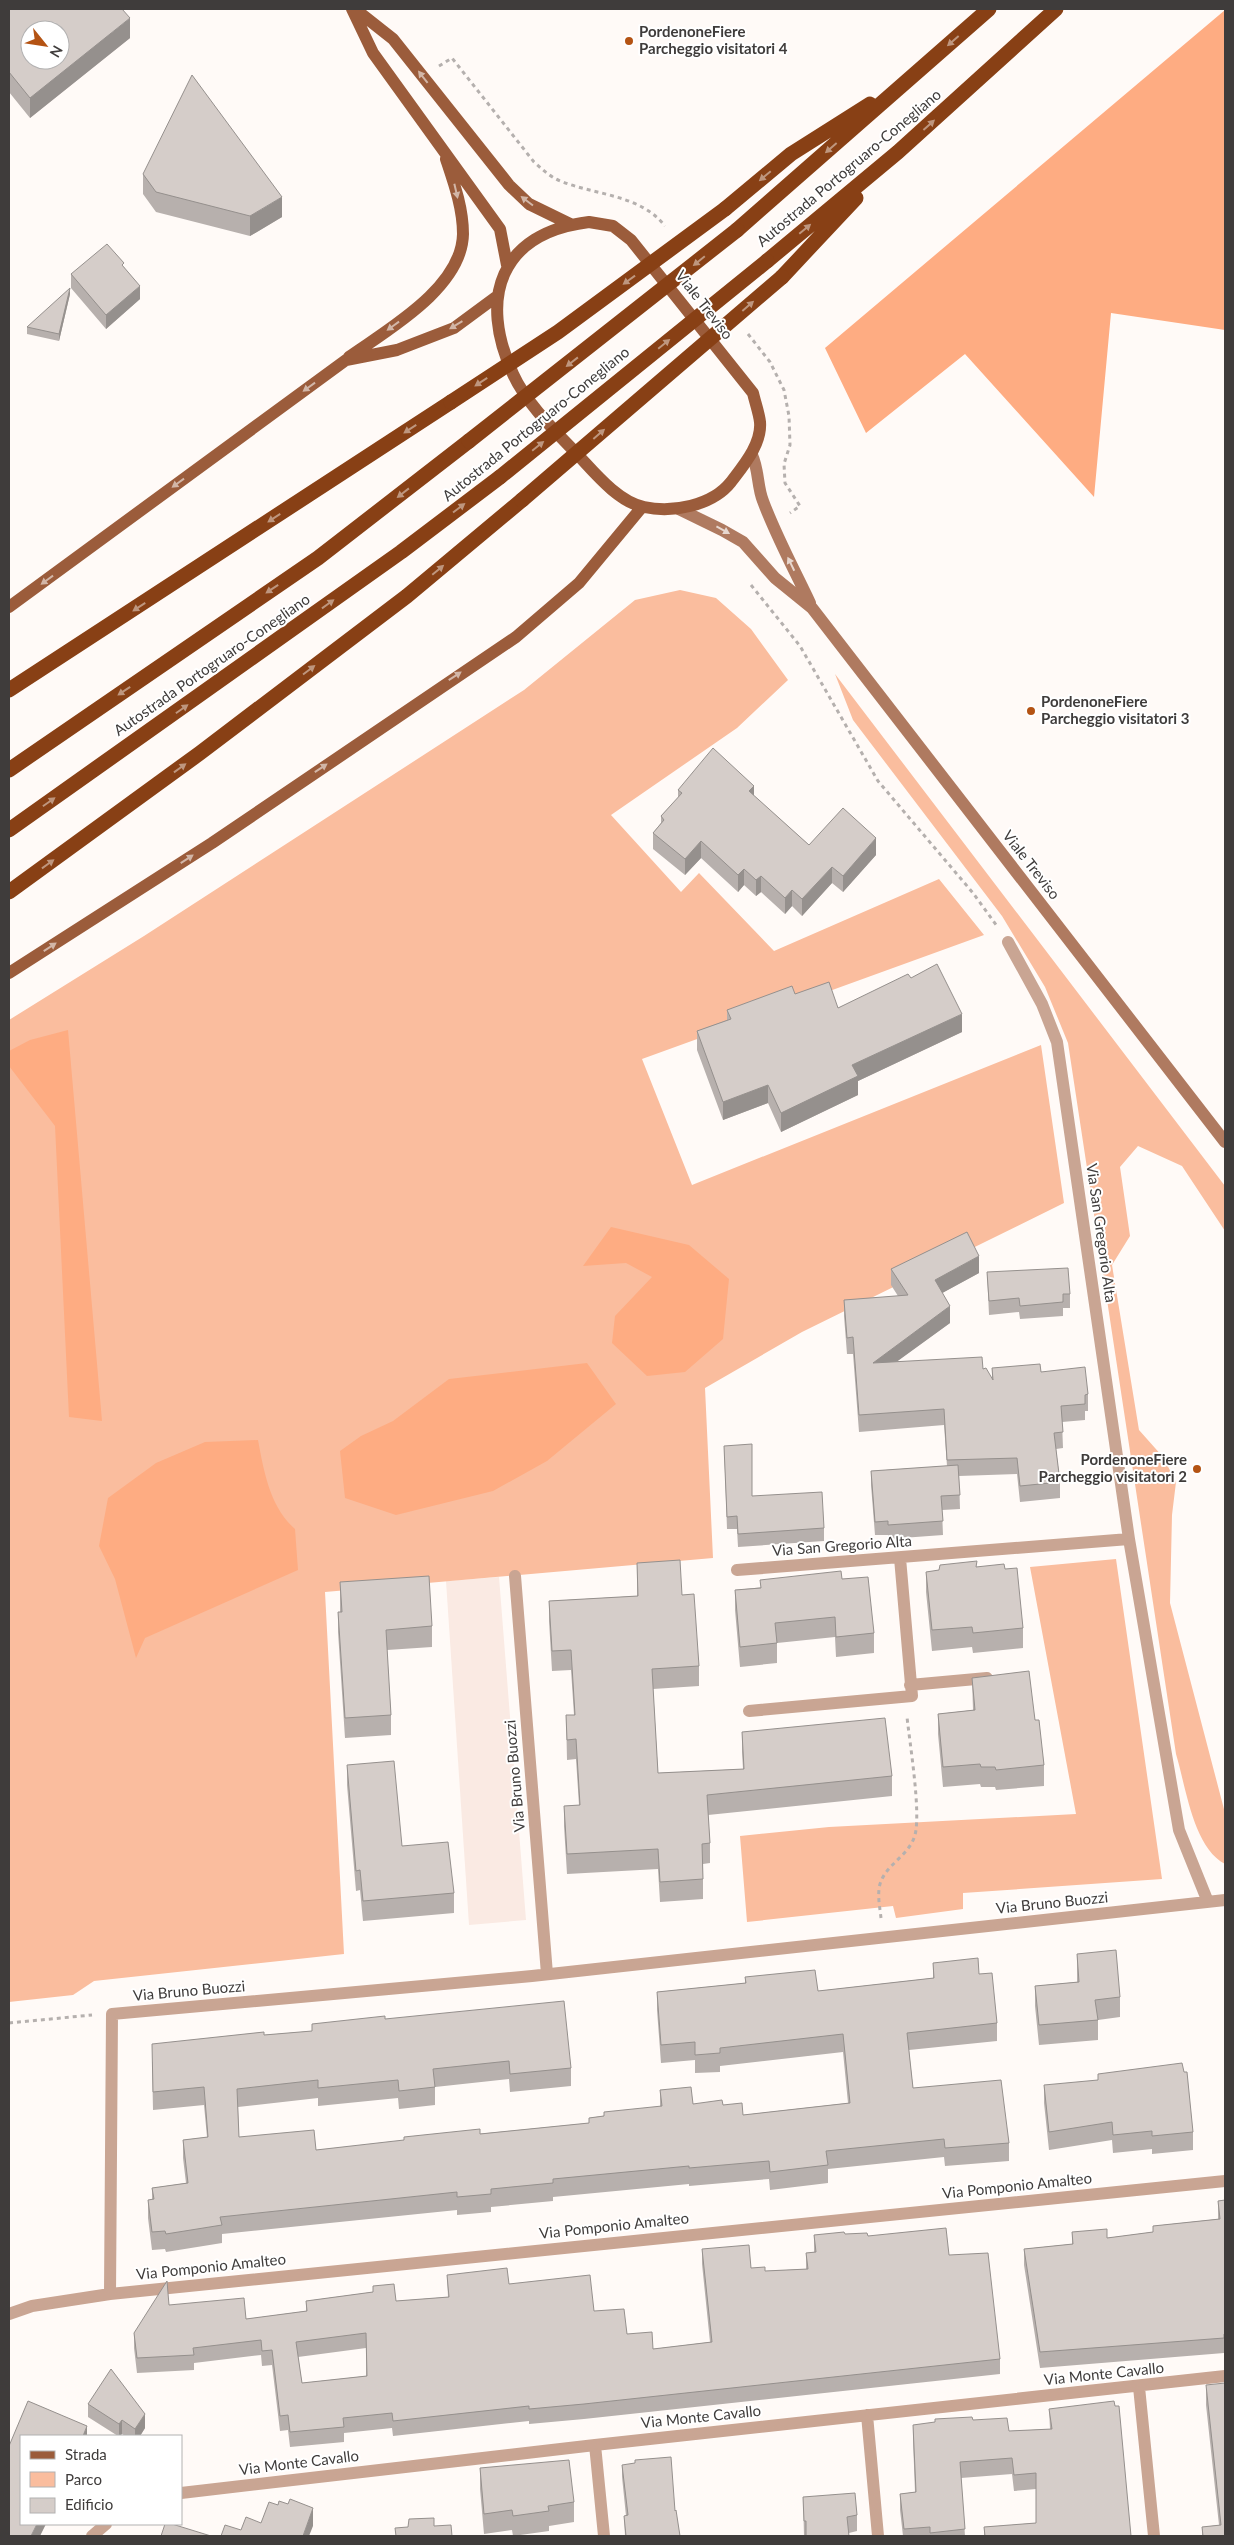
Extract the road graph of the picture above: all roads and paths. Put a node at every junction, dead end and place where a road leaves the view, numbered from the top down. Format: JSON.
{"nodes":[{"id":1,"x":354,"y":9,"type":"edge"},
{"id":2,"x":989,"y":9,"type":"edge"},
{"id":3,"x":1056,"y":9,"type":"edge"},
{"id":4,"x":423,"y":77,"type":"junction"},
{"id":5,"x":907,"y":81,"type":"junction"},
{"id":6,"x":441,"y":145,"type":"junction"},
{"id":7,"x":898,"y":152,"type":"junction"},
{"id":8,"x":570,"y":224,"type":"junction"},
{"id":9,"x":668,"y":230,"type":"dead end"},
{"id":10,"x":507,"y":265,"type":"junction"},
{"id":11,"x":496,"y":297,"type":"junction"},
{"id":12,"x":743,"y":328,"type":"dead end"},
{"id":13,"x":346,"y":360,"type":"junction"},
{"id":14,"x":752,"y":455,"type":"junction"},
{"id":15,"x":642,"y":507,"type":"junction"},
{"id":16,"x":679,"y":509,"type":"junction"},
{"id":17,"x":772,"y":525,"type":"junction"},
{"id":18,"x":750,"y":584,"type":"dead end"},
{"id":19,"x":9,"y":608,"type":"edge"},
{"id":20,"x":812,"y":608,"type":"junction"},
{"id":21,"x":9,"y":690,"type":"edge"},
{"id":22,"x":9,"y":770,"type":"edge"},
{"id":23,"x":9,"y":830,"type":"edge"},
{"id":24,"x":9,"y":892,"type":"edge"},
{"id":25,"x":1008,"y":942,"type":"joint"},
{"id":26,"x":9,"y":973,"type":"edge"},
{"id":27,"x":1225,"y":1142,"type":"edge"},
{"id":28,"x":1129,"y":1539,"type":"junction"},
{"id":29,"x":900,"y":1558,"type":"junction"},
{"id":30,"x":737,"y":1570,"type":"dead end"},
{"id":31,"x":515,"y":1576,"type":"dead end"},
{"id":32,"x":1004,"y":1676,"type":"edge"},
{"id":33,"x":908,"y":1691,"type":"junction"},
{"id":34,"x":749,"y":1711,"type":"dead end"},
{"id":35,"x":1225,"y":1900,"type":"edge"},
{"id":36,"x":1208,"y":1902,"type":"junction"},
{"id":37,"x":882,"y":1938,"type":"junction"},
{"id":38,"x":547,"y":1974,"type":"junction"},
{"id":39,"x":112,"y":2014,"type":"junction"},
{"id":40,"x":9,"y":2023,"type":"edge"},
{"id":41,"x":1225,"y":2181,"type":"edge"},
{"id":42,"x":110,"y":2294,"type":"junction"},
{"id":43,"x":9,"y":2314,"type":"edge"},
{"id":44,"x":1225,"y":2376,"type":"edge"},
{"id":45,"x":1139,"y":2387,"type":"junction"},
{"id":46,"x":867,"y":2415,"type":"junction"},
{"id":47,"x":594,"y":2445,"type":"junction"},
{"id":48,"x":182,"y":2493,"type":"edge"},
{"id":49,"x":105,"y":2525,"type":"edge"},
{"id":50,"x":92,"y":2536,"type":"edge"},
{"id":51,"x":604,"y":2536,"type":"edge"},
{"id":52,"x":878,"y":2536,"type":"edge"},
{"id":53,"x":1154,"y":2536,"type":"edge"}],
"edges":[{"from":4,"to":1,"type":"main road","name":"Viale Treviso","one_way":true},
{"from":1,"to":6,"type":"main road","name":"Viale Treviso"},
{"from":2,"to":5,"type":"highway","name":"Autostrada Portogruaro-Conegliano","one_way":true},
{"from":7,"to":3,"type":"highway","name":"Autostrada Portogruaro-Conegliano","one_way":true},
{"from":8,"to":4,"type":"main road","name":"Viale Treviso","one_way":true},
{"from":4,"to":9,"type":"path"},
{"from":5,"to":21,"type":"highway","one_way":true,"bridge":true},
{"from":5,"to":22,"type":"highway","name":"Autostrada Portogruaro-Conegliano","one_way":true,"bridge":true},
{"from":6,"to":10,"type":"main road","name":"Viale Treviso"},
{"from":6,"to":13,"type":"main road","one_way":true},
{"from":23,"to":7,"type":"highway","name":"Autostrada Portogruaro-Conegliano","one_way":true,"bridge":true},
{"from":24,"to":7,"type":"highway","one_way":true,"bridge":true},
{"from":8,"to":10,"type":"main road","name":"Viale Treviso"},
{"from":8,"to":14,"type":"main road","name":"Viale Treviso"},
{"from":10,"to":11,"type":"main road","name":"Viale Treviso"},
{"from":11,"to":13,"type":"main road","one_way":true},
{"from":11,"to":15,"type":"main road","name":"Viale Treviso"},
{"from":12,"to":17,"type":"path"},
{"from":13,"to":19,"type":"main road","one_way":true},
{"from":14,"to":16,"type":"main road","name":"Viale Treviso"},
{"from":14,"to":17,"type":"main road","name":"Viale Treviso"},
{"from":15,"to":16,"type":"main road","name":"Viale Treviso"},
{"from":26,"to":15,"type":"main road","one_way":true},
{"from":16,"to":20,"type":"main road","name":"Viale Treviso","one_way":true},
{"from":20,"to":17,"type":"main road","name":"Viale Treviso","one_way":true},
{"from":18,"to":25,"type":"path"},
{"from":20,"to":27,"type":"main road","name":"Viale Treviso"},
{"from":25,"to":28,"type":"street","name":"Via San Gregorio Alta"},
{"from":28,"to":29,"type":"street","name":"Via San Gregorio Alta"},
{"from":28,"to":36,"type":"street","name":"Via San Gregorio Alta"},
{"from":29,"to":30,"type":"street","name":"Via San Gregorio Alta"},
{"from":29,"to":33,"type":"street"},
{"from":31,"to":38,"type":"street","name":"Via Bruno Buozzi"},
{"from":32,"to":33,"type":"street"},
{"from":33,"to":34,"type":"street"},
{"from":33,"to":37,"type":"path"},
{"from":35,"to":36,"type":"street","name":"Via Bruno Buozzi"},
{"from":36,"to":37,"type":"street","name":"Via Bruno Buozzi"},
{"from":37,"to":38,"type":"street","name":"Via Bruno Buozzi"},
{"from":38,"to":39,"type":"street","name":"Via Bruno Buozzi"},
{"from":39,"to":40,"type":"path"},
{"from":39,"to":42,"type":"street"},
{"from":41,"to":42,"type":"street","name":"Via Pomponio Amalteo"},
{"from":42,"to":43,"type":"street","name":"Via Pomponio Amalteo"},
{"from":44,"to":45,"type":"street","name":"Via Monte Cavallo"},
{"from":45,"to":46,"type":"street","name":"Via Monte Cavallo"},
{"from":45,"to":53,"type":"street"},
{"from":46,"to":47,"type":"street","name":"Via Monte Cavallo"},
{"from":46,"to":52,"type":"street"},
{"from":47,"to":48,"type":"street","name":"Via Monte Cavallo"},
{"from":47,"to":51,"type":"street"},
{"from":49,"to":50,"type":"street"}]}
